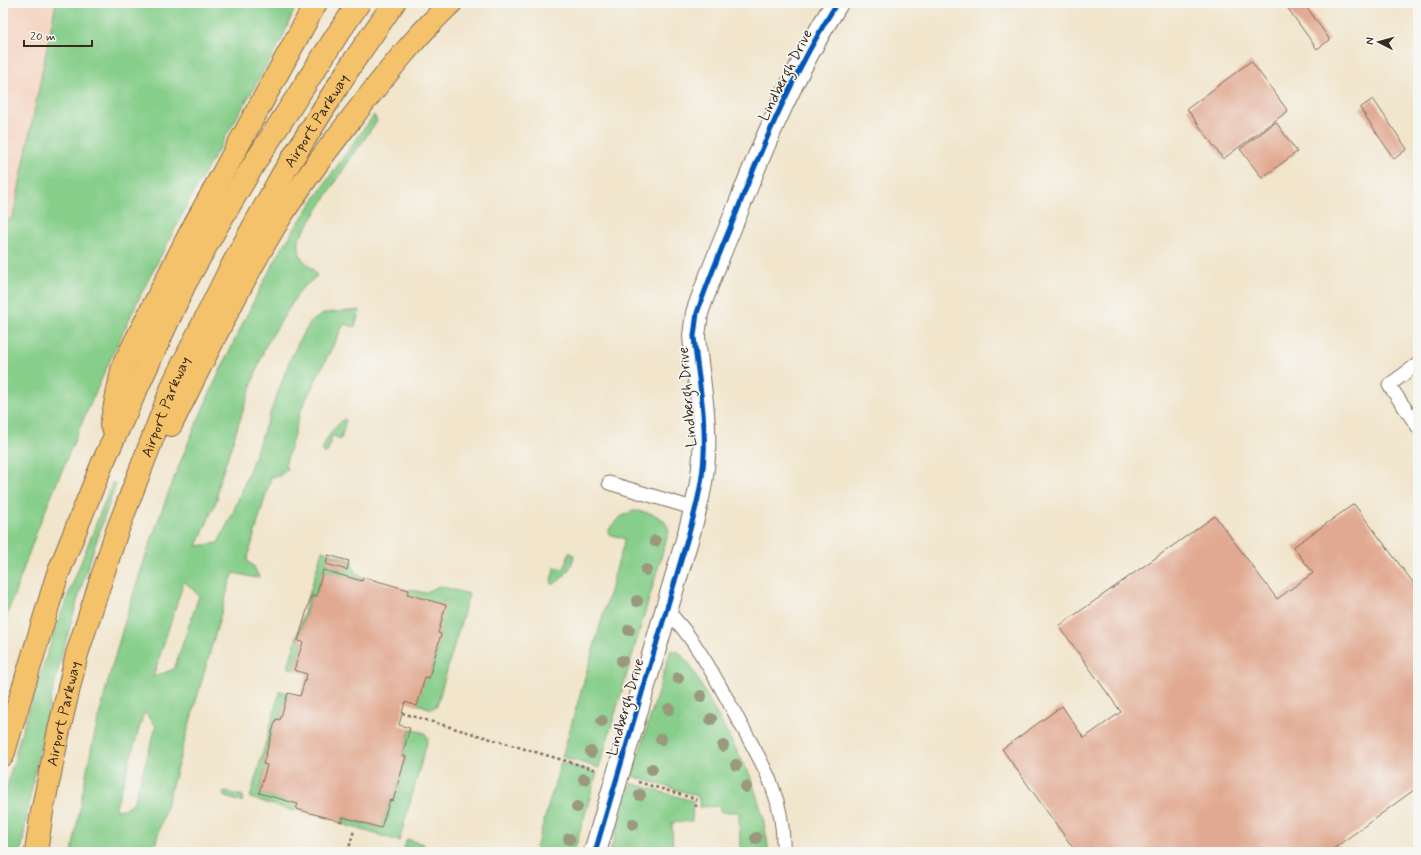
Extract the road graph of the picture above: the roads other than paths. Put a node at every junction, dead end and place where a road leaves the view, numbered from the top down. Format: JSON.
{"nodes":[{"id":1,"x":316,"y":3,"type":"edge"},
{"id":2,"x":359,"y":3,"type":"edge"},
{"id":3,"x":394,"y":3,"type":"edge"},
{"id":4,"x":451,"y":3,"type":"edge"},
{"id":5,"x":837,"y":3,"type":"edge"},
{"id":6,"x":1418,"y":364,"type":"edge"},
{"id":7,"x":1418,"y":427,"type":"edge"},
{"id":8,"x":103,"y":462,"type":"junction"},
{"id":9,"x":608,"y":483,"type":"dead end"},
{"id":10,"x":696,"y":508,"type":"junction"},
{"id":11,"x":116,"y":534,"type":"junction"},
{"id":12,"x":666,"y":610,"type":"junction"},
{"id":13,"x":3,"y":755,"type":"edge"},
{"id":14,"x":36,"y":852,"type":"edge"},
{"id":15,"x":595,"y":852,"type":"edge"},
{"id":16,"x":783,"y":852,"type":"edge"}],
"edges":[{"from":1,"to":8,"type":"highway"},
{"from":2,"to":8,"type":"highway","name":"Airport Parkway"},
{"from":3,"to":11,"type":"highway","name":"Airport Parkway"},
{"from":4,"to":11,"type":"highway"},
{"from":5,"to":10,"type":"street","name":"Lindbergh Drive"},
{"from":6,"to":7,"type":"lane"},
{"from":8,"to":13,"type":"highway","name":"Airport Parkway"},
{"from":9,"to":10,"type":"lane"},
{"from":10,"to":12,"type":"street","name":"Lindbergh Drive"},
{"from":11,"to":14,"type":"highway","name":"Airport Parkway"},
{"from":12,"to":15,"type":"street","name":"Lindbergh Drive"},
{"from":12,"to":16,"type":"lane"}]}
